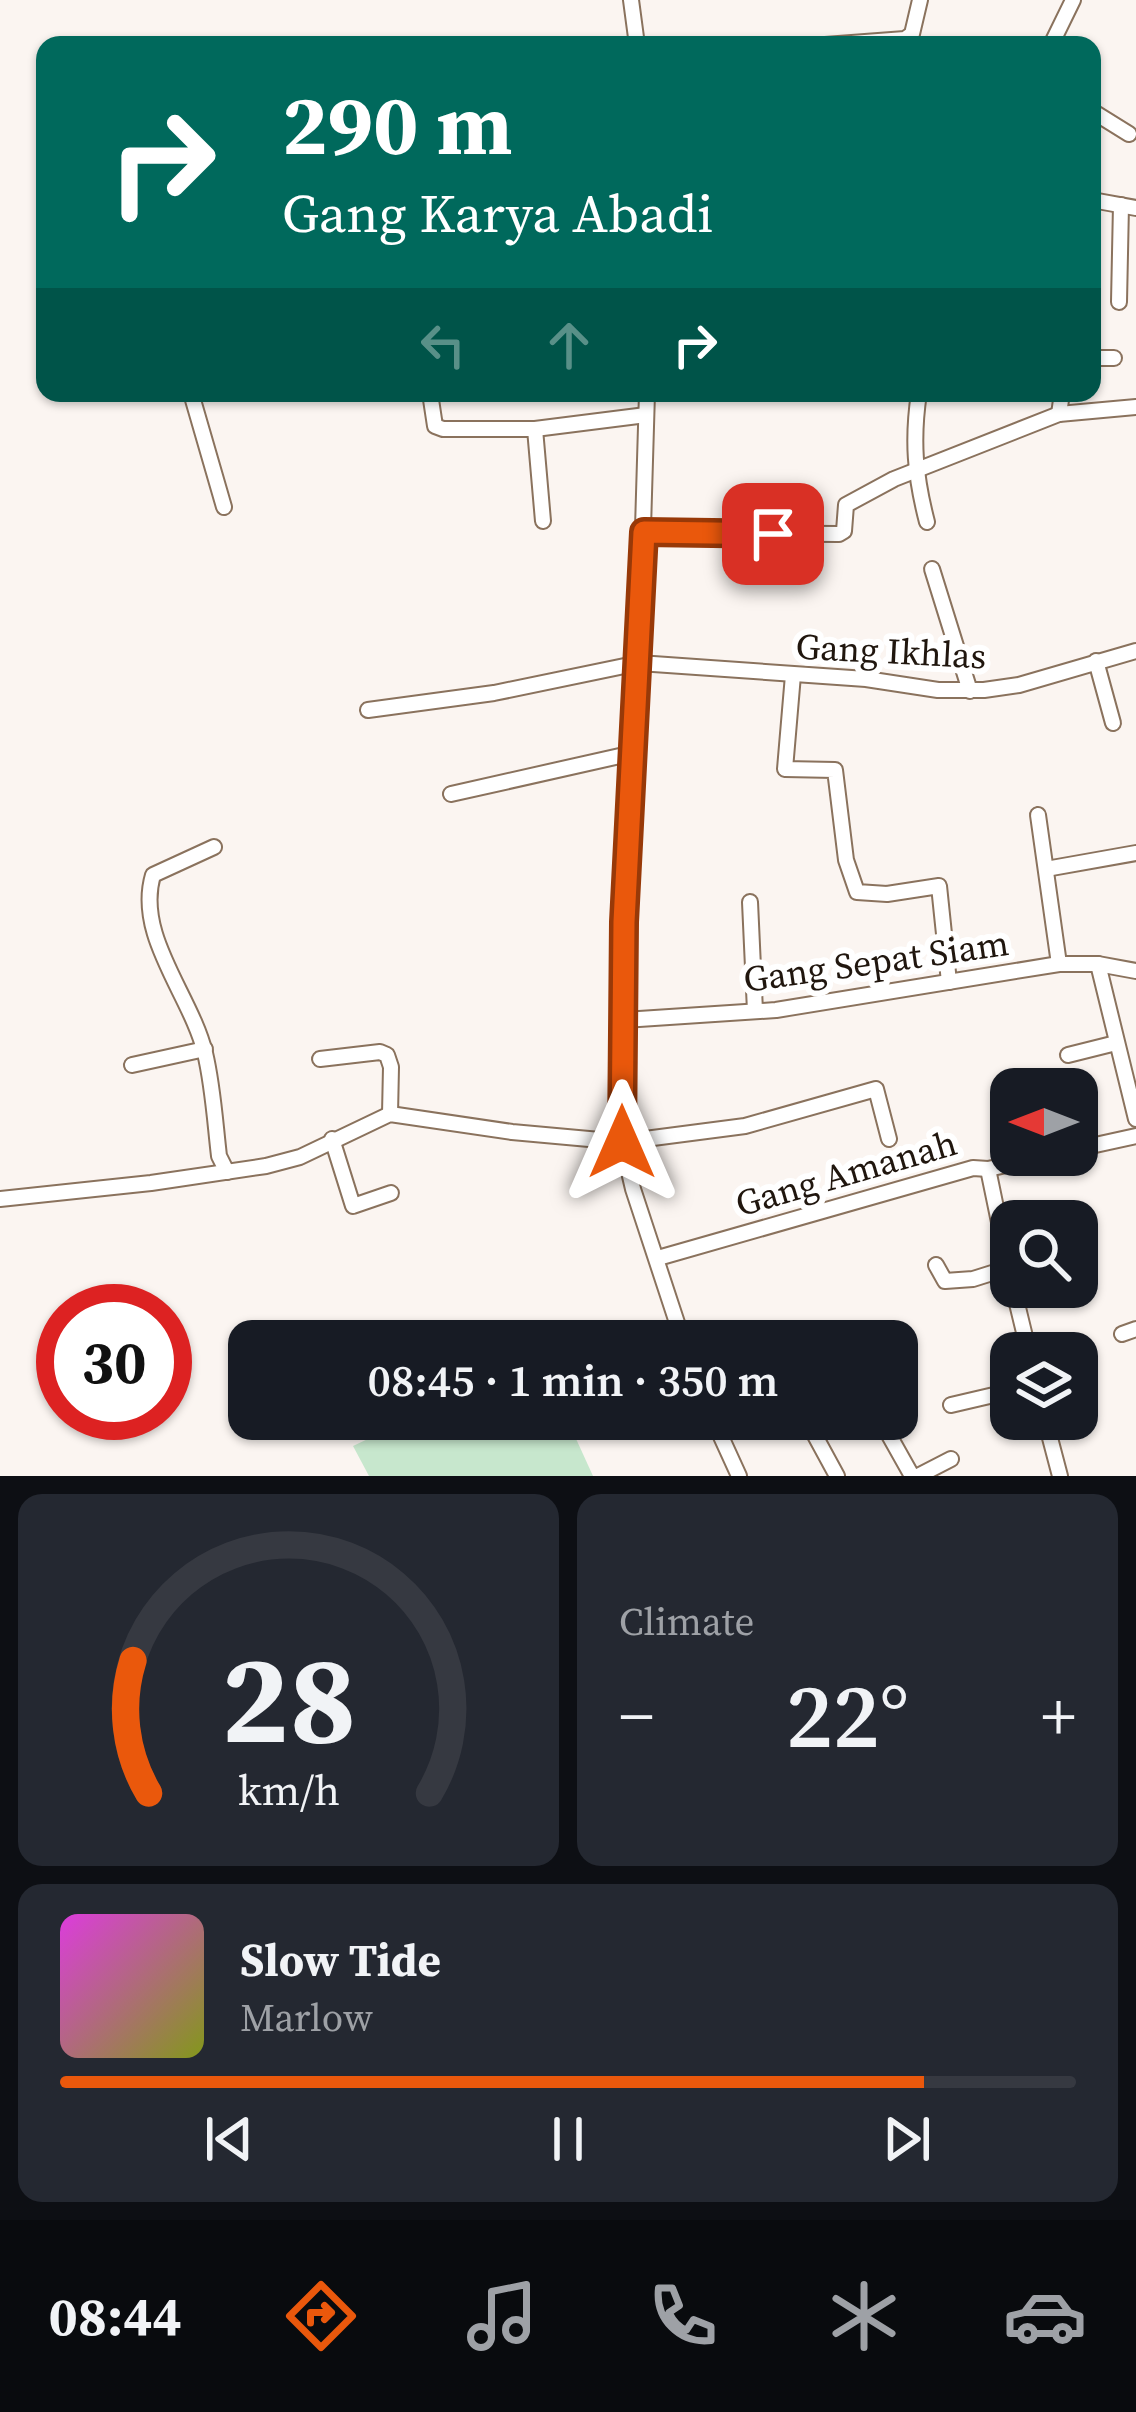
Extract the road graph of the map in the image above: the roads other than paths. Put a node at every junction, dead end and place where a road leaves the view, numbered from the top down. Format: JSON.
{"nodes":[{"id":1,"x":631,"y":0,"type":"edge"},
{"id":2,"x":920,"y":0,"type":"edge"},
{"id":3,"x":1073,"y":0,"type":"edge"},
{"id":4,"x":636,"y":36,"type":"edge"},
{"id":5,"x":909,"y":36,"type":"edge"},
{"id":6,"x":1055,"y":36,"type":"edge"},
{"id":7,"x":1101,"y":117,"type":"edge"},
{"id":8,"x":1129,"y":134,"type":"dead end"},
{"id":9,"x":1128,"y":207,"type":"edge"},
{"id":10,"x":1119,"y":302,"type":"dead end"},
{"id":11,"x":1101,"y":358,"type":"edge"},
{"id":12,"x":1114,"y":358,"type":"dead end"},
{"id":13,"x":194,"y":402,"type":"edge"},
{"id":14,"x":431,"y":402,"type":"edge"},
{"id":15,"x":647,"y":402,"type":"edge"},
{"id":16,"x":918,"y":402,"type":"edge"},
{"id":17,"x":1061,"y":402,"type":"edge"},
{"id":18,"x":1136,"y":407,"type":"edge"},
{"id":19,"x":1059,"y":414,"type":"junction"},
{"id":20,"x":646,"y":415,"type":"junction"},
{"id":21,"x":536,"y":429,"type":"junction"},
{"id":22,"x":914,"y":471,"type":"junction"},
{"id":23,"x":224,"y":507,"type":"dead end"},
{"id":24,"x":543,"y":520,"type":"dead end"},
{"id":25,"x":927,"y":522,"type":"dead end"},
{"id":26,"x":644,"y":532,"type":"junction"},
{"id":27,"x":932,"y":569,"type":"dead end"},
{"id":28,"x":1136,"y":652,"type":"edge"},
{"id":29,"x":1096,"y":661,"type":"junction"},
{"id":30,"x":638,"y":663,"type":"junction"},
{"id":31,"x":793,"y":676,"type":"junction"},
{"id":32,"x":970,"y":691,"type":"junction"},
{"id":33,"x":368,"y":710,"type":"dead end"},
{"id":34,"x":1113,"y":723,"type":"dead end"},
{"id":35,"x":634,"y":753,"type":"junction"},
{"id":36,"x":451,"y":794,"type":"dead end"},
{"id":37,"x":1038,"y":815,"type":"dead end"},
{"id":38,"x":214,"y":847,"type":"dead end"},
{"id":39,"x":1136,"y":853,"type":"edge"},
{"id":40,"x":1046,"y":868,"type":"junction"},
{"id":41,"x":750,"y":902,"type":"dead end"},
{"id":42,"x":1059,"y":964,"type":"junction"},
{"id":43,"x":1098,"y":964,"type":"junction"},
{"id":44,"x":1136,"y":971,"type":"edge"},
{"id":45,"x":949,"y":982,"type":"junction"},
{"id":46,"x":755,"y":1011,"type":"junction"},
{"id":47,"x":624,"y":1020,"type":"junction"},
{"id":48,"x":1116,"y":1043,"type":"junction"},
{"id":49,"x":205,"y":1049,"type":"junction"},
{"id":50,"x":1068,"y":1055,"type":"dead end"},
{"id":51,"x":320,"y":1059,"type":"dead end"},
{"id":52,"x":132,"y":1066,"type":"dead end"},
{"id":53,"x":1132,"y":1090,"type":"edge"},
{"id":54,"x":390,"y":1114,"type":"junction"},
{"id":55,"x":1136,"y":1119,"type":"edge"},
{"id":56,"x":1136,"y":1136,"type":"edge"},
{"id":57,"x":332,"y":1138,"type":"junction"},
{"id":58,"x":889,"y":1139,"type":"dead end"},
{"id":59,"x":622,"y":1142,"type":"junction"},
{"id":60,"x":1098,"y":1144,"type":"edge"},
{"id":61,"x":988,"y":1169,"type":"joint"},
{"id":62,"x":227,"y":1172,"type":"junction"},
{"id":63,"x":392,"y":1193,"type":"dead end"},
{"id":64,"x":0,"y":1199,"type":"edge"},
{"id":65,"x":995,"y":1200,"type":"edge"},
{"id":66,"x":658,"y":1258,"type":"junction"},
{"id":67,"x":936,"y":1265,"type":"dead end"},
{"id":68,"x":990,"y":1279,"type":"edge"},
{"id":69,"x":677,"y":1320,"type":"edge"},
{"id":70,"x":990,"y":1396,"type":"edge"},
{"id":71,"x":951,"y":1405,"type":"dead end"},
{"id":72,"x":722,"y":1440,"type":"edge"},
{"id":73,"x":817,"y":1440,"type":"edge"},
{"id":74,"x":893,"y":1440,"type":"edge"},
{"id":75,"x":1051,"y":1440,"type":"edge"},
{"id":76,"x":951,"y":1459,"type":"dead end"},
{"id":77,"x":740,"y":1476,"type":"edge"},
{"id":78,"x":837,"y":1476,"type":"edge"},
{"id":79,"x":915,"y":1476,"type":"edge"},
{"id":80,"x":1060,"y":1476,"type":"edge"}],
"edges":[{"from":1,"to":4,"type":"street"},
{"from":2,"to":5,"type":"street"},
{"from":3,"to":6,"type":"street"},
{"from":7,"to":8,"type":"street"},
{"from":9,"to":10,"type":"street"},
{"from":11,"to":12,"type":"street"},
{"from":13,"to":23,"type":"street"},
{"from":14,"to":21,"type":"street"},
{"from":15,"to":20,"type":"street"},
{"from":16,"to":22,"type":"street"},
{"from":17,"to":19,"type":"street"},
{"from":18,"to":19,"type":"street"},
{"from":19,"to":22,"type":"street"},
{"from":20,"to":21,"type":"street"},
{"from":20,"to":26,"type":"street"},
{"from":21,"to":24,"type":"street"},
{"from":22,"to":25,"type":"street"},
{"from":22,"to":26,"type":"street"},
{"from":26,"to":30,"type":"street"},
{"from":27,"to":32,"type":"street"},
{"from":28,"to":29,"type":"street","name":"Gang Ikhlas"},
{"from":29,"to":32,"type":"street","name":"Gang Ikhlas"},
{"from":29,"to":34,"type":"street"},
{"from":30,"to":31,"type":"street","name":"Gang Ikhlas"},
{"from":30,"to":33,"type":"street","name":"Gang Ikhlas"},
{"from":30,"to":35,"type":"street"},
{"from":31,"to":32,"type":"street","name":"Gang Ikhlas"},
{"from":31,"to":45,"type":"street"},
{"from":35,"to":36,"type":"street"},
{"from":35,"to":47,"type":"street"},
{"from":37,"to":40,"type":"street"},
{"from":38,"to":49,"type":"street"},
{"from":39,"to":40,"type":"street"},
{"from":40,"to":42,"type":"street"},
{"from":41,"to":46,"type":"street"},
{"from":42,"to":43,"type":"street","name":"Gang Sepat Siam"},
{"from":42,"to":45,"type":"street","name":"Gang Sepat Siam"},
{"from":43,"to":44,"type":"street","name":"Gang Sepat Siam"},
{"from":43,"to":48,"type":"street"},
{"from":45,"to":46,"type":"street","name":"Gang Sepat Siam"},
{"from":46,"to":47,"type":"street","name":"Gang Sepat Siam"},
{"from":47,"to":59,"type":"street"},
{"from":48,"to":50,"type":"street"},
{"from":48,"to":53,"type":"street"},
{"from":49,"to":52,"type":"street"},
{"from":49,"to":62,"type":"street"},
{"from":51,"to":54,"type":"street"},
{"from":53,"to":55,"type":"street"},
{"from":54,"to":57,"type":"street"},
{"from":54,"to":59,"type":"street"},
{"from":56,"to":60,"type":"street"},
{"from":57,"to":62,"type":"street"},
{"from":57,"to":63,"type":"street"},
{"from":58,"to":59,"type":"street"},
{"from":59,"to":66,"type":"street"},
{"from":61,"to":65,"type":"street"},
{"from":61,"to":66,"type":"street","name":"Gang Amanah"},
{"from":62,"to":64,"type":"street"},
{"from":66,"to":69,"type":"street"},
{"from":67,"to":68,"type":"street"},
{"from":70,"to":71,"type":"street"},
{"from":72,"to":77,"type":"street"},
{"from":73,"to":78,"type":"street"},
{"from":74,"to":79,"type":"street"},
{"from":75,"to":80,"type":"street"},
{"from":76,"to":79,"type":"street"}]}
